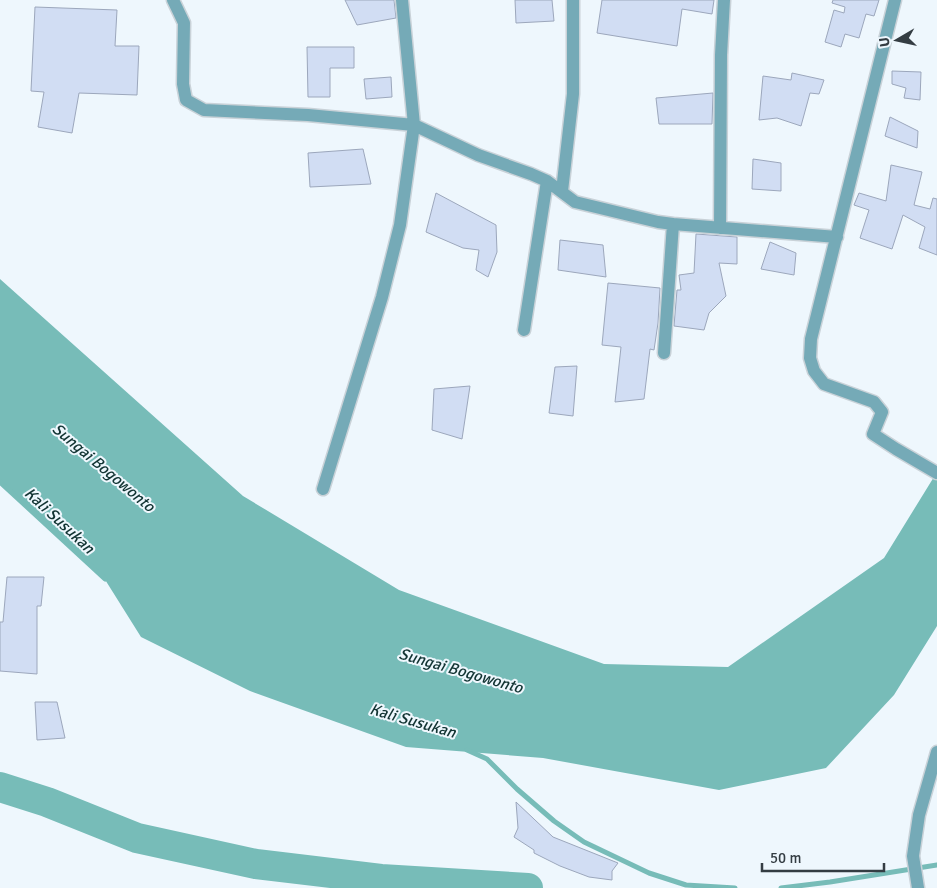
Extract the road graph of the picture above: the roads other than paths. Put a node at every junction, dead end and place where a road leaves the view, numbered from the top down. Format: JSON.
{"nodes":[{"id":1,"x":173,"y":0,"type":"edge"},
{"id":2,"x":402,"y":0,"type":"edge"},
{"id":3,"x":573,"y":0,"type":"edge"},
{"id":4,"x":724,"y":0,"type":"edge"},
{"id":5,"x":895,"y":0,"type":"edge"},
{"id":6,"x":414,"y":125,"type":"junction"},
{"id":7,"x":547,"y":181,"type":"junction"},
{"id":8,"x":562,"y":191,"type":"junction"},
{"id":9,"x":673,"y":224,"type":"junction"},
{"id":10,"x":720,"y":228,"type":"junction"},
{"id":11,"x":837,"y":238,"type":"junction"},
{"id":12,"x":524,"y":330,"type":"dead end"},
{"id":13,"x":664,"y":353,"type":"dead end"},
{"id":14,"x":937,"y":473,"type":"edge"},
{"id":15,"x":323,"y":489,"type":"dead end"},
{"id":16,"x":937,"y":752,"type":"edge"},
{"id":17,"x":918,"y":885,"type":"edge"}],
"edges":[{"from":1,"to":6,"type":"street"},
{"from":2,"to":6,"type":"street"},
{"from":3,"to":8,"type":"street"},
{"from":4,"to":10,"type":"street"},
{"from":5,"to":11,"type":"street"},
{"from":6,"to":7,"type":"street"},
{"from":6,"to":15,"type":"street"},
{"from":7,"to":8,"type":"street"},
{"from":7,"to":12,"type":"street"},
{"from":8,"to":9,"type":"street"},
{"from":9,"to":10,"type":"street"},
{"from":9,"to":13,"type":"street"},
{"from":10,"to":11,"type":"street"},
{"from":11,"to":14,"type":"street"},
{"from":16,"to":17,"type":"street"}]}
